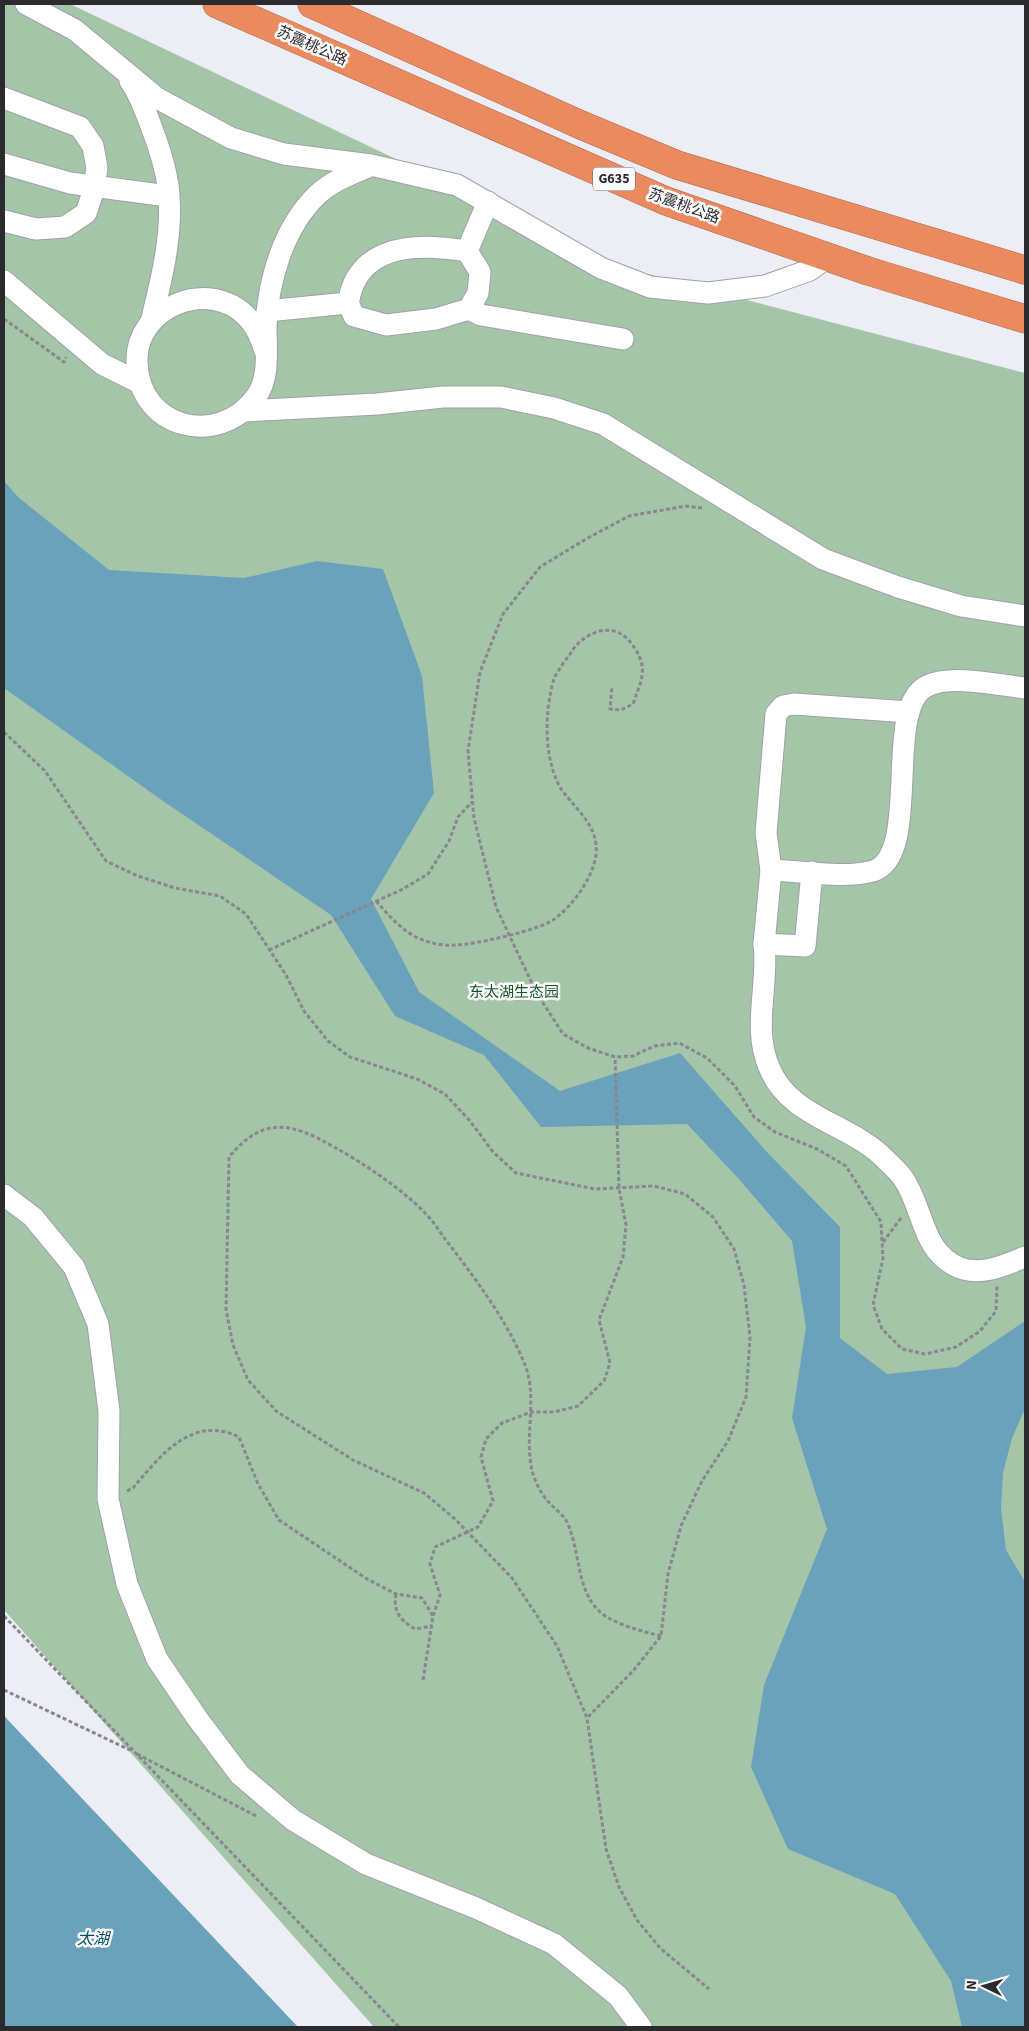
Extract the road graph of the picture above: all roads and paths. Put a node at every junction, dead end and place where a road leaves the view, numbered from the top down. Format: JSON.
{"nodes":[{"id":1,"x":26,"y":4,"type":"edge"},
{"id":2,"x":217,"y":4,"type":"edge"},
{"id":3,"x":312,"y":4,"type":"edge"},
{"id":4,"x":116,"y":62,"type":"junction"},
{"id":5,"x":4,"y":98,"type":"edge"},
{"id":6,"x":4,"y":164,"type":"edge"},
{"id":7,"x":371,"y":165,"type":"junction"},
{"id":8,"x":94,"y":186,"type":"junction"},
{"id":9,"x":168,"y":196,"type":"junction"},
{"id":10,"x":488,"y":202,"type":"junction"},
{"id":11,"x":4,"y":221,"type":"edge"},
{"id":12,"x":950,"y":247,"type":"junction"},
{"id":13,"x":467,"y":251,"type":"junction"},
{"id":14,"x":828,"y":257,"type":"junction"},
{"id":15,"x":1025,"y":264,"type":"edge"},
{"id":16,"x":1025,"y":270,"type":"edge"},
{"id":17,"x":4,"y":281,"type":"edge"},
{"id":18,"x":348,"y":304,"type":"junction"},
{"id":19,"x":469,"y":308,"type":"junction"},
{"id":20,"x":267,"y":311,"type":"junction"},
{"id":21,"x":1021,"y":318,"type":"edge"},
{"id":22,"x":4,"y":319,"type":"edge"},
{"id":23,"x":151,"y":322,"type":"junction"},
{"id":24,"x":623,"y":339,"type":"dead end"},
{"id":25,"x":75,"y":342,"type":"junction"},
{"id":26,"x":266,"y":354,"type":"junction"},
{"id":27,"x":140,"y":382,"type":"junction"},
{"id":28,"x":244,"y":412,"type":"junction"},
{"id":29,"x":706,"y":509,"type":"dead end"},
{"id":30,"x":1025,"y":616,"type":"edge"},
{"id":31,"x":612,"y":687,"type":"dead end"},
{"id":32,"x":1025,"y":688,"type":"edge"},
{"id":33,"x":910,"y":712,"type":"junction"},
{"id":34,"x":4,"y":732,"type":"edge"},
{"id":35,"x":472,"y":802,"type":"junction"},
{"id":36,"x":771,"y":870,"type":"junction"},
{"id":37,"x":812,"y":872,"type":"junction"},
{"id":38,"x":376,"y":901,"type":"junction"},
{"id":39,"x":509,"y":934,"type":"junction"},
{"id":40,"x":764,"y":944,"type":"junction"},
{"id":41,"x":269,"y":950,"type":"junction"},
{"id":42,"x":615,"y":1057,"type":"junction"},
{"id":43,"x":618,"y":1188,"type":"junction"},
{"id":44,"x":4,"y":1195,"type":"edge"},
{"id":45,"x":916,"y":1207,"type":"junction"},
{"id":46,"x":882,"y":1243,"type":"junction"},
{"id":47,"x":1025,"y":1256,"type":"edge"},
{"id":48,"x":998,"y":1269,"type":"junction"},
{"id":49,"x":531,"y":1412,"type":"junction"},
{"id":50,"x":108,"y":1499,"type":"junction"},
{"id":51,"x":467,"y":1532,"type":"junction"},
{"id":52,"x":396,"y":1594,"type":"junction"},
{"id":53,"x":4,"y":1616,"type":"edge"},
{"id":54,"x":433,"y":1616,"type":"junction"},
{"id":55,"x":432,"y":1626,"type":"junction"},
{"id":56,"x":661,"y":1636,"type":"junction"},
{"id":57,"x":423,"y":1680,"type":"dead end"},
{"id":58,"x":4,"y":1690,"type":"edge"},
{"id":59,"x":587,"y":1718,"type":"junction"},
{"id":60,"x":134,"y":1752,"type":"junction"},
{"id":61,"x":262,"y":1819,"type":"dead end"},
{"id":62,"x":709,"y":1989,"type":"dead end"},
{"id":63,"x":399,"y":2027,"type":"edge"},
{"id":64,"x":641,"y":2027,"type":"edge"}],
"edges":[{"from":1,"to":4,"type":"street"},
{"from":2,"to":14,"type":"highway","name":"苏震桃公路","number":"G635"},
{"from":3,"to":12,"type":"highway","number":"G635"},
{"from":4,"to":7,"type":"street"},
{"from":4,"to":9,"type":"street"},
{"from":5,"to":8,"type":"street"},
{"from":6,"to":8,"type":"street"},
{"from":7,"to":10,"type":"street"},
{"from":7,"to":20,"type":"street"},
{"from":8,"to":9,"type":"street"},
{"from":8,"to":11,"type":"street"},
{"from":9,"to":23,"type":"street"},
{"from":10,"to":13,"type":"street"},
{"from":10,"to":14,"type":"street"},
{"from":12,"to":15,"type":"highway"},
{"from":12,"to":16,"type":"highway","number":"G635"},
{"from":13,"to":18,"type":"street"},
{"from":13,"to":19,"type":"street"},
{"from":14,"to":21,"type":"highway","name":"苏震桃公路","number":"G635"},
{"from":17,"to":25,"type":"street"},
{"from":18,"to":19,"type":"street"},
{"from":18,"to":20,"type":"street"},
{"from":19,"to":24,"type":"street"},
{"from":20,"to":26,"type":"street"},
{"from":22,"to":25,"type":"path"},
{"from":23,"to":26,"type":"street"},
{"from":23,"to":27,"type":"street"},
{"from":25,"to":27,"type":"street"},
{"from":26,"to":28,"type":"street"},
{"from":27,"to":28,"type":"street"},
{"from":28,"to":30,"type":"street"},
{"from":29,"to":35,"type":"path"},
{"from":31,"to":39,"type":"path"},
{"from":32,"to":33,"type":"street"},
{"from":33,"to":36,"type":"street"},
{"from":33,"to":37,"type":"street"},
{"from":34,"to":41,"type":"path"},
{"from":35,"to":38,"type":"path"},
{"from":35,"to":39,"type":"path"},
{"from":36,"to":37,"type":"street"},
{"from":36,"to":40,"type":"street"},
{"from":37,"to":40,"type":"street"},
{"from":38,"to":39,"type":"path"},
{"from":38,"to":41,"type":"path"},
{"from":39,"to":42,"type":"path"},
{"from":40,"to":45,"type":"street"},
{"from":41,"to":43,"type":"path"},
{"from":42,"to":43,"type":"path"},
{"from":42,"to":46,"type":"path"},
{"from":43,"to":49,"type":"path"},
{"from":43,"to":56,"type":"path"},
{"from":44,"to":50,"type":"street"},
{"from":45,"to":46,"type":"path"},
{"from":45,"to":48,"type":"street"},
{"from":46,"to":48,"type":"path"},
{"from":47,"to":48,"type":"street"},
{"from":49,"to":51,"type":"path"},
{"from":49,"to":51,"type":"path"},
{"from":49,"to":56,"type":"path"},
{"from":50,"to":52,"type":"path"},
{"from":50,"to":64,"type":"street"},
{"from":51,"to":54,"type":"path"},
{"from":51,"to":59,"type":"path"},
{"from":52,"to":54,"type":"path"},
{"from":52,"to":55,"type":"path"},
{"from":53,"to":60,"type":"path"},
{"from":54,"to":55,"type":"path"},
{"from":55,"to":57,"type":"path"},
{"from":56,"to":59,"type":"path"},
{"from":58,"to":60,"type":"path"},
{"from":59,"to":62,"type":"path"},
{"from":60,"to":61,"type":"path"},
{"from":60,"to":63,"type":"path"}]}
